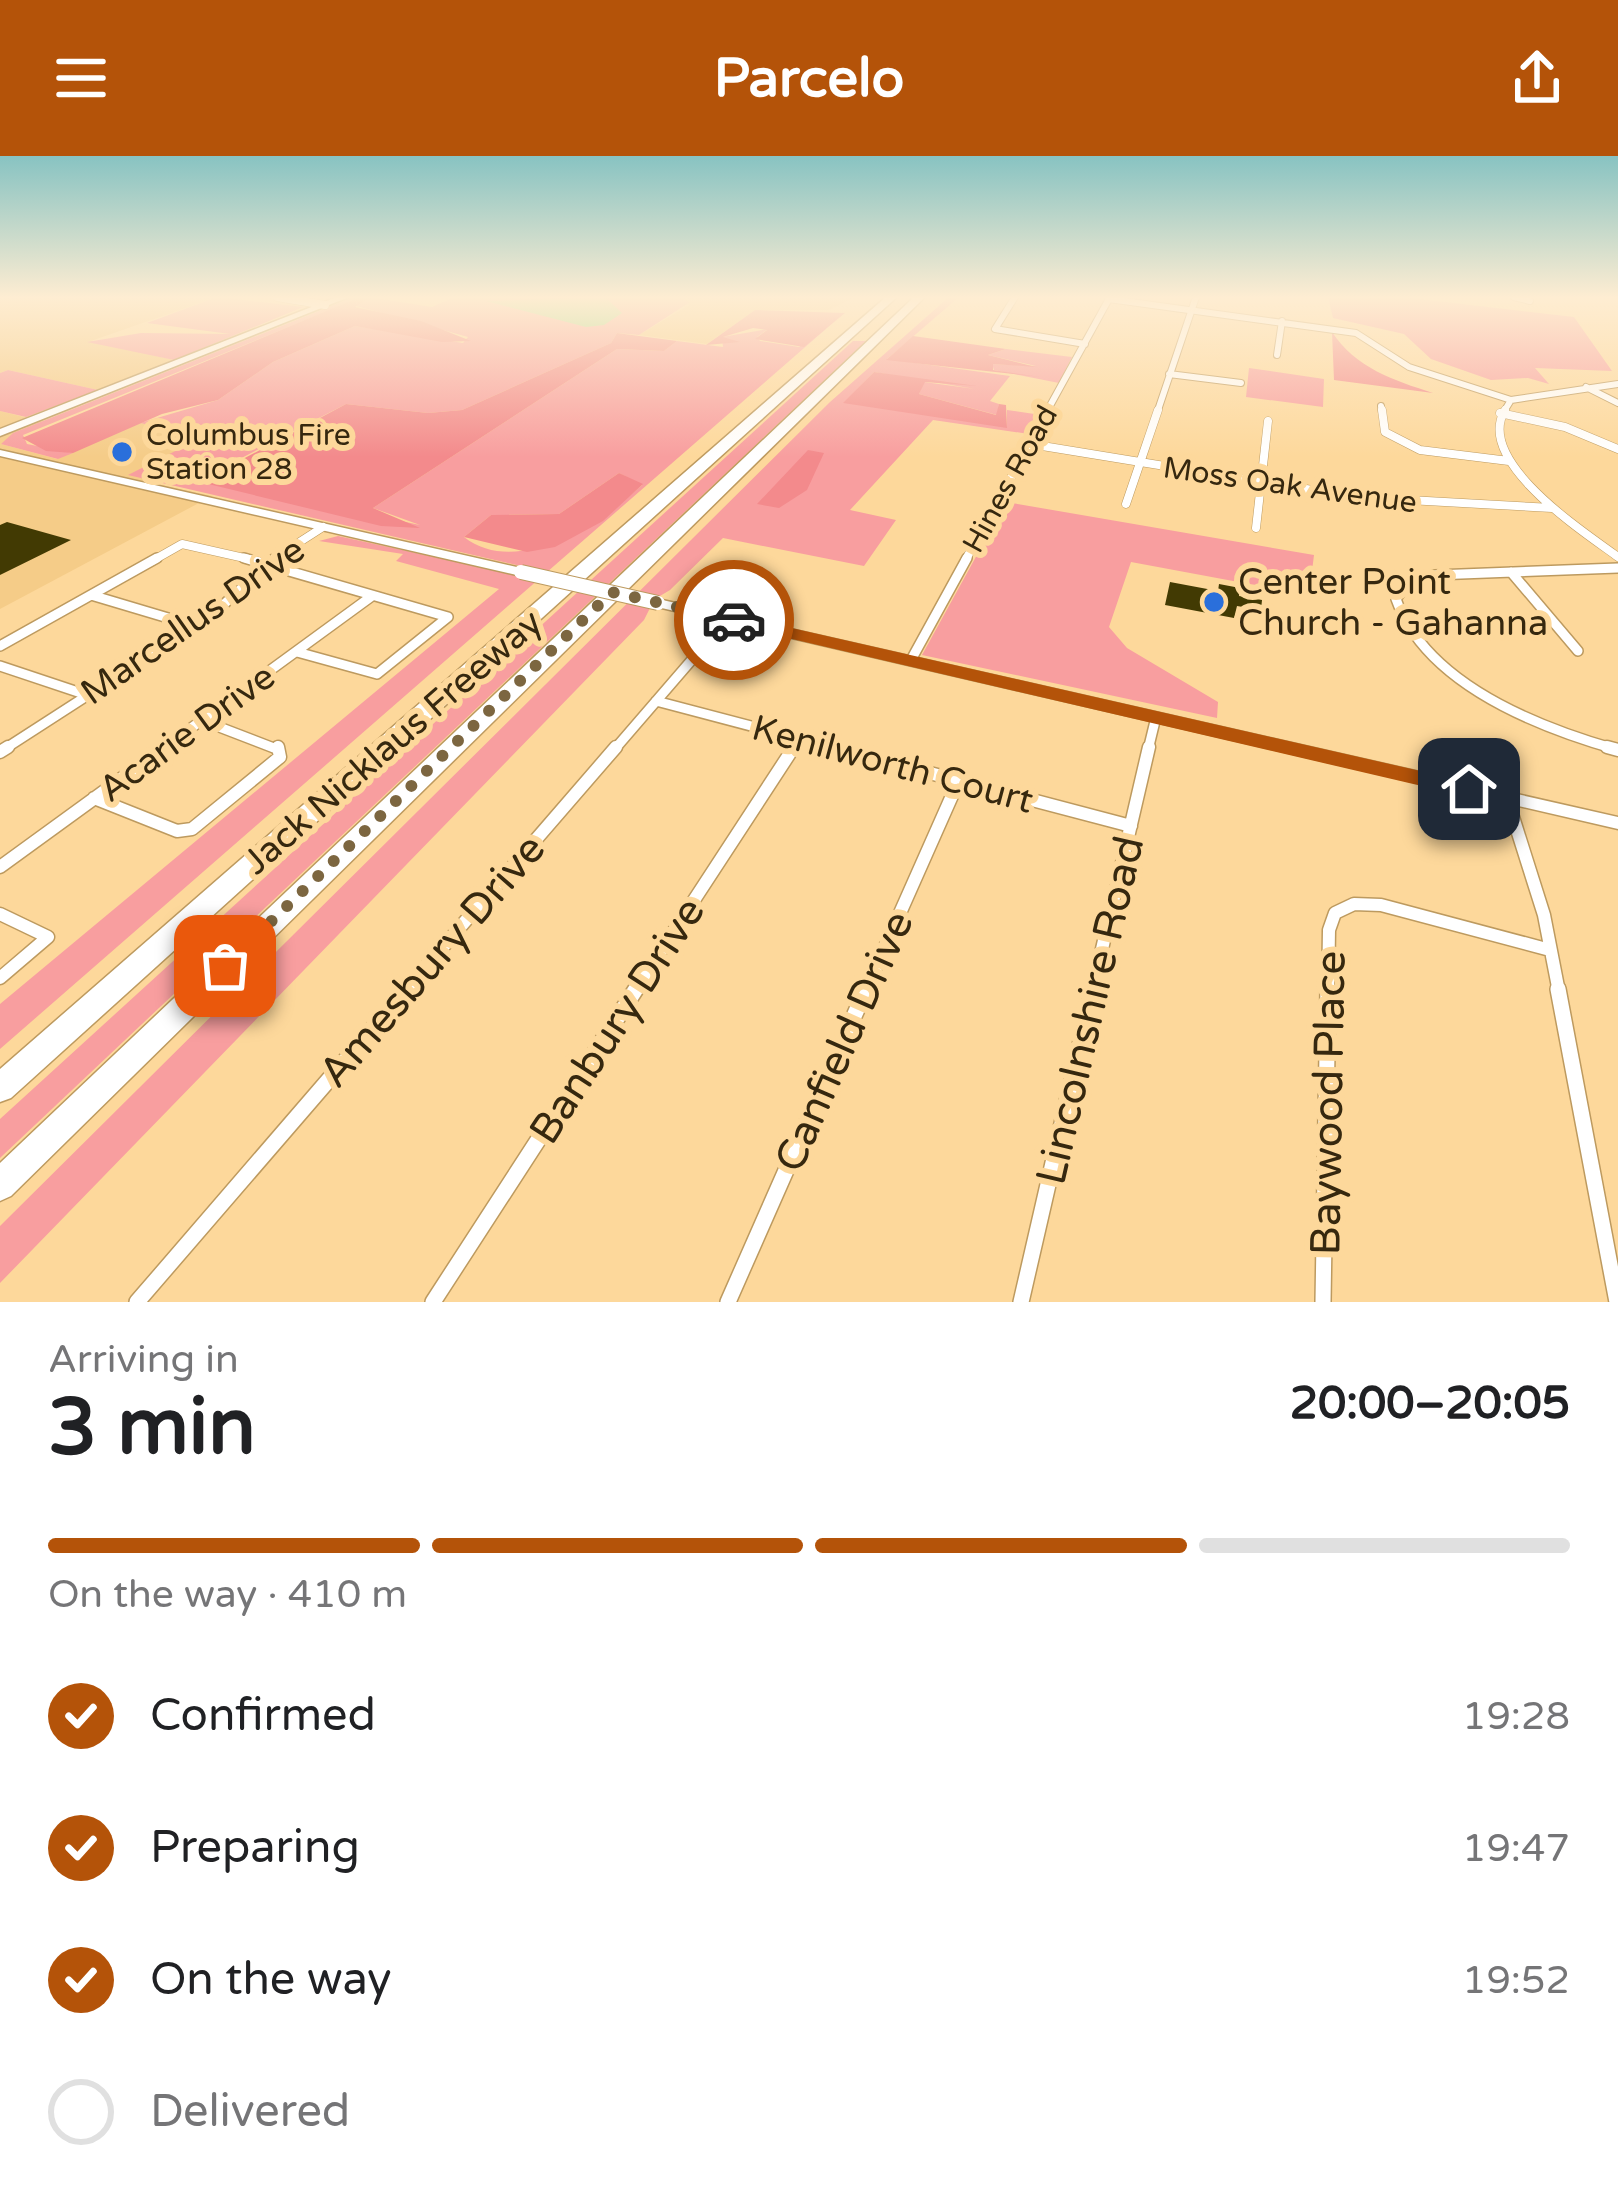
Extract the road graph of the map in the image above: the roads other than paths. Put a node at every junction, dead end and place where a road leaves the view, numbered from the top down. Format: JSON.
{"nodes":[{"id":1,"x":210,"y":350,"type":"edge"},
{"id":2,"x":813,"y":350,"type":"edge"},
{"id":3,"x":833,"y":350,"type":"edge"},
{"id":4,"x":867,"y":350,"type":"edge"},
{"id":5,"x":873,"y":350,"type":"edge"},
{"id":6,"x":1081,"y":350,"type":"edge"},
{"id":7,"x":1177,"y":350,"type":"edge"},
{"id":8,"x":1278,"y":350,"type":"edge"},
{"id":9,"x":1383,"y":350,"type":"edge"},
{"id":10,"x":1277,"y":356,"type":"dead end"},
{"id":11,"x":1169,"y":374,"type":"junction"},
{"id":12,"x":838,"y":379,"type":"junction"},
{"id":13,"x":1241,"y":383,"type":"dead end"},
{"id":14,"x":1618,"y":384,"type":"edge"},
{"id":15,"x":1583,"y":386,"type":"junction"},
{"id":16,"x":1511,"y":400,"type":"junction"},
{"id":17,"x":1618,"y":403,"type":"edge"},
{"id":18,"x":1381,"y":406,"type":"dead end"},
{"id":19,"x":1500,"y":413,"type":"junction"},
{"id":20,"x":1268,"y":421,"type":"dead end"},
{"id":21,"x":0,"y":433,"type":"edge"},
{"id":22,"x":1030,"y":444,"type":"junction"},
{"id":23,"x":1618,"y":448,"type":"edge"},
{"id":24,"x":0,"y":453,"type":"edge"},
{"id":25,"x":1509,"y":461,"type":"junction"},
{"id":26,"x":1140,"y":463,"type":"junction"},
{"id":27,"x":1261,"y":484,"type":"junction"},
{"id":28,"x":1126,"y":503,"type":"dead end"},
{"id":29,"x":1552,"y":508,"type":"junction"},
{"id":30,"x":322,"y":527,"type":"junction"},
{"id":31,"x":1256,"y":528,"type":"dead end"},
{"id":32,"x":1618,"y":557,"type":"edge"},
{"id":33,"x":264,"y":566,"type":"junction"},
{"id":34,"x":1618,"y":568,"type":"edge"},
{"id":35,"x":1511,"y":572,"type":"junction"},
{"id":36,"x":612,"y":592,"type":"junction"},
{"id":37,"x":91,"y":595,"type":"junction"},
{"id":38,"x":372,"y":596,"type":"junction"},
{"id":39,"x":728,"y":619,"type":"junction"},
{"id":40,"x":195,"y":626,"type":"junction"},
{"id":41,"x":0,"y":646,"type":"edge"},
{"id":42,"x":1578,"y":651,"type":"dead end"},
{"id":43,"x":297,"y":652,"type":"junction"},
{"id":44,"x":910,"y":660,"type":"junction"},
{"id":45,"x":0,"y":666,"type":"edge"},
{"id":46,"x":87,"y":695,"type":"junction"},
{"id":47,"x":656,"y":701,"type":"junction"},
{"id":48,"x":1156,"y":718,"type":"junction"},
{"id":49,"x":201,"y":720,"type":"junction"},
{"id":50,"x":799,"y":739,"type":"junction"},
{"id":51,"x":3,"y":746,"type":"edge"},
{"id":52,"x":1618,"y":750,"type":"edge"},
{"id":53,"x":959,"y":780,"type":"junction"},
{"id":54,"x":1507,"y":798,"type":"junction"},
{"id":55,"x":94,"y":799,"type":"junction"},
{"id":56,"x":300,"y":819,"type":"junction"},
{"id":57,"x":1618,"y":824,"type":"edge"},
{"id":58,"x":1131,"y":826,"type":"junction"},
{"id":59,"x":0,"y":867,"type":"edge"},
{"id":60,"x":0,"y":914,"type":"edge"},
{"id":61,"x":1550,"y":950,"type":"junction"},
{"id":62,"x":0,"y":978,"type":"edge"},
{"id":63,"x":0,"y":1088,"type":"edge"},
{"id":64,"x":0,"y":1185,"type":"edge"},
{"id":65,"x":136,"y":1302,"type":"edge"},
{"id":66,"x":433,"y":1302,"type":"edge"},
{"id":67,"x":728,"y":1302,"type":"edge"},
{"id":68,"x":1021,"y":1302,"type":"edge"},
{"id":69,"x":1323,"y":1302,"type":"edge"},
{"id":70,"x":1617,"y":1302,"type":"edge"}],
"edges":[{"from":1,"to":21,"type":"main road"},
{"from":2,"to":56,"type":"highway"},
{"from":3,"to":56,"type":"highway","name":"Jack Nicklaus Freeway"},
{"from":4,"to":12,"type":"highway","name":"Jack Nicklaus Freeway"},
{"from":5,"to":12,"type":"highway"},
{"from":6,"to":22,"type":"street","name":"Hines Road"},
{"from":7,"to":11,"type":"street"},
{"from":8,"to":10,"type":"street"},
{"from":9,"to":16,"type":"street"},
{"from":11,"to":13,"type":"street"},
{"from":11,"to":26,"type":"street"},
{"from":12,"to":36,"type":"highway","name":"Jack Nicklaus Freeway"},
{"from":14,"to":15,"type":"street"},
{"from":15,"to":16,"type":"street"},
{"from":15,"to":17,"type":"street"},
{"from":16,"to":19,"type":"street"},
{"from":18,"to":25,"type":"street"},
{"from":19,"to":23,"type":"street"},
{"from":19,"to":25,"type":"street"},
{"from":20,"to":27,"type":"street"},
{"from":22,"to":26,"type":"street","name":"Moss Oak Avenue"},
{"from":22,"to":44,"type":"street","name":"Hines Road"},
{"from":24,"to":30,"type":"main road"},
{"from":25,"to":29,"type":"street"},
{"from":26,"to":27,"type":"street","name":"Moss Oak Avenue"},
{"from":26,"to":28,"type":"street"},
{"from":27,"to":29,"type":"street","name":"Moss Oak Avenue"},
{"from":27,"to":31,"type":"street"},
{"from":29,"to":32,"type":"street"},
{"from":30,"to":33,"type":"street","name":"Marcellus Drive"},
{"from":30,"to":36,"type":"main road","bridge":true},
{"from":33,"to":37,"type":"street"},
{"from":33,"to":38,"type":"street"},
{"from":33,"to":40,"type":"street","name":"Marcellus Drive"},
{"from":34,"to":35,"type":"street"},
{"from":35,"to":42,"type":"street"},
{"from":35,"to":52,"type":"street"},
{"from":36,"to":39,"type":"main road","bridge":true},
{"from":36,"to":64,"type":"highway","name":"Jack Nicklaus Freeway"},
{"from":37,"to":40,"type":"street"},
{"from":37,"to":41,"type":"street"},
{"from":38,"to":43,"type":"street","name":"Acarie Drive"},
{"from":38,"to":43,"type":"street"},
{"from":39,"to":44,"type":"main road"},
{"from":39,"to":47,"type":"street","name":"Amesbury Drive"},
{"from":40,"to":46,"type":"street","name":"Marcellus Drive"},
{"from":43,"to":49,"type":"street","name":"Acarie Drive"},
{"from":44,"to":48,"type":"main road"},
{"from":45,"to":46,"type":"street"},
{"from":46,"to":51,"type":"street","name":"Marcellus Drive"},
{"from":47,"to":50,"type":"street","name":"Kenilworth Court"},
{"from":47,"to":65,"type":"street","name":"Amesbury Drive"},
{"from":48,"to":54,"type":"main road"},
{"from":48,"to":58,"type":"street","name":"Lincolnshire Road"},
{"from":49,"to":55,"type":"street","name":"Acarie Drive"},
{"from":49,"to":55,"type":"street"},
{"from":50,"to":53,"type":"street","name":"Kenilworth Court"},
{"from":50,"to":66,"type":"street","name":"Banbury Drive"},
{"from":53,"to":58,"type":"street","name":"Kenilworth Court"},
{"from":53,"to":67,"type":"street","name":"Canfield Drive"},
{"from":54,"to":57,"type":"main road"},
{"from":54,"to":61,"type":"street"},
{"from":55,"to":59,"type":"street","name":"Acarie Drive"},
{"from":56,"to":63,"type":"highway","name":"Jack Nicklaus Freeway"},
{"from":58,"to":68,"type":"street","name":"Lincolnshire Road"},
{"from":60,"to":62,"type":"street"},
{"from":61,"to":69,"type":"street","name":"Baywood Place"},
{"from":61,"to":70,"type":"street"}]}
